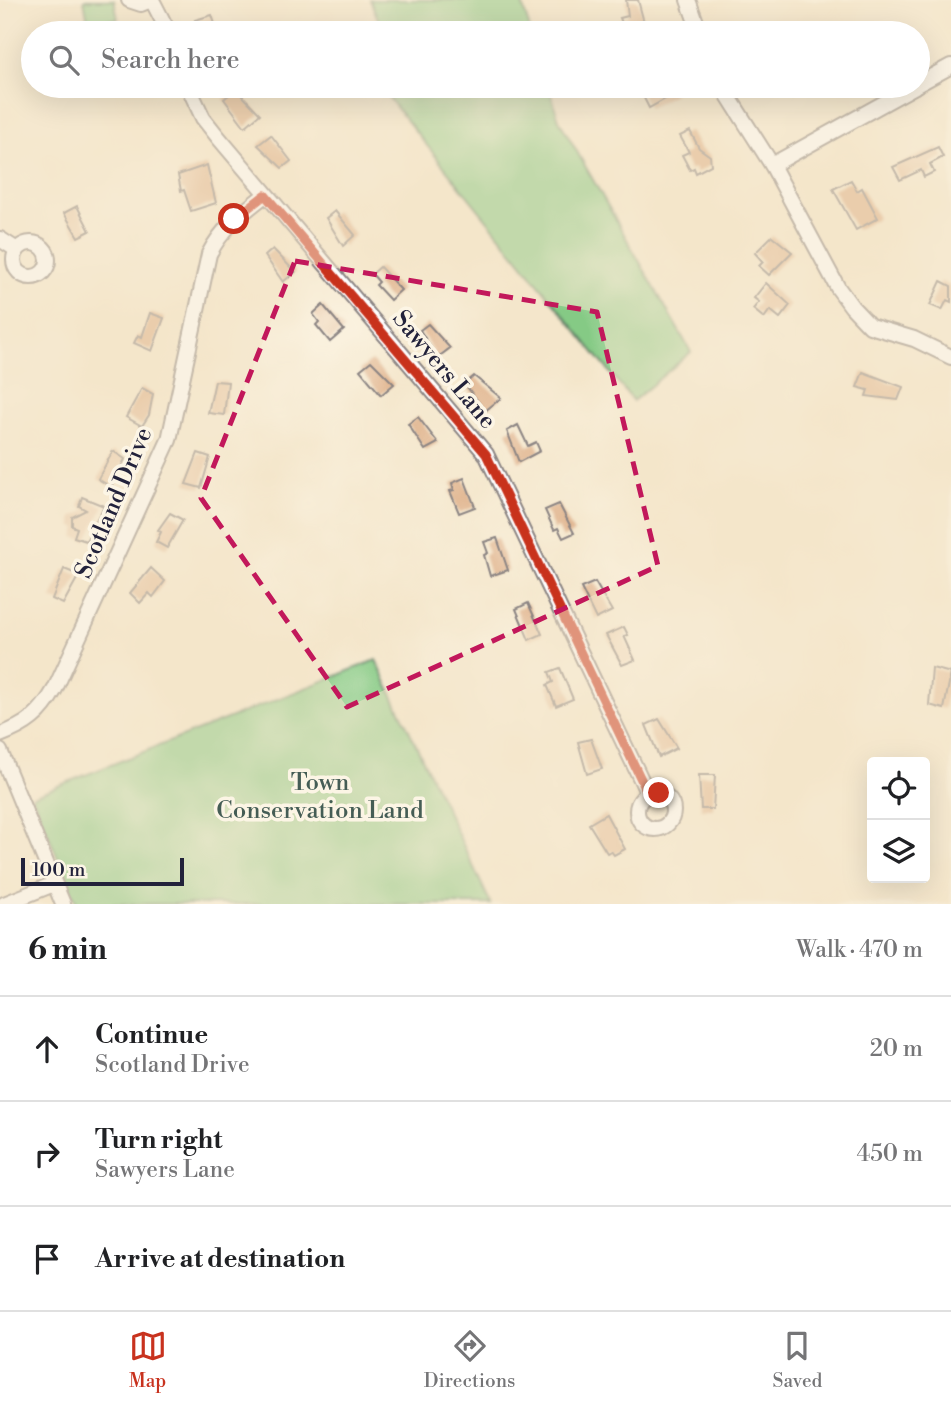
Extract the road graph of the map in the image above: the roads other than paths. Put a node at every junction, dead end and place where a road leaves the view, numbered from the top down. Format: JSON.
{"nodes":[{"id":1,"x":130,"y":0,"type":"edge"},
{"id":2,"x":152,"y":0,"type":"edge"},
{"id":3,"x":688,"y":0,"type":"edge"},
{"id":4,"x":163,"y":21,"type":"edge"},
{"id":5,"x":696,"y":21,"type":"edge"},
{"id":6,"x":951,"y":66,"type":"edge"},
{"id":7,"x":930,"y":77,"type":"edge"},
{"id":8,"x":194,"y":98,"type":"edge"},
{"id":9,"x":730,"y":98,"type":"edge"},
{"id":10,"x":893,"y":98,"type":"edge"},
{"id":11,"x":772,"y":165,"type":"junction"},
{"id":12,"x":265,"y":195,"type":"junction"},
{"id":13,"x":0,"y":239,"type":"edge"},
{"id":14,"x":17,"y":250,"type":"dead end"},
{"id":15,"x":951,"y":357,"type":"edge"},
{"id":16,"x":0,"y":735,"type":"edge"},
{"id":17,"x":0,"y":751,"type":"edge"},
{"id":18,"x":648,"y":794,"type":"dead end"},
{"id":19,"x":54,"y":884,"type":"junction"},
{"id":20,"x":4,"y":904,"type":"edge"},
{"id":21,"x":63,"y":904,"type":"edge"}],
"edges":[{"from":1,"to":2,"type":"street"},
{"from":2,"to":4,"type":"street"},
{"from":3,"to":5,"type":"street"},
{"from":6,"to":7,"type":"street"},
{"from":8,"to":12,"type":"street","name":"Sawyers Lane"},
{"from":9,"to":11,"type":"street"},
{"from":10,"to":11,"type":"street"},
{"from":11,"to":15,"type":"street"},
{"from":12,"to":16,"type":"street","name":"Scotland Drive"},
{"from":12,"to":18,"type":"street","name":"Sawyers Lane"},
{"from":13,"to":14,"type":"street"},
{"from":17,"to":19,"type":"street"},
{"from":19,"to":20,"type":"street"},
{"from":19,"to":21,"type":"street"}]}
